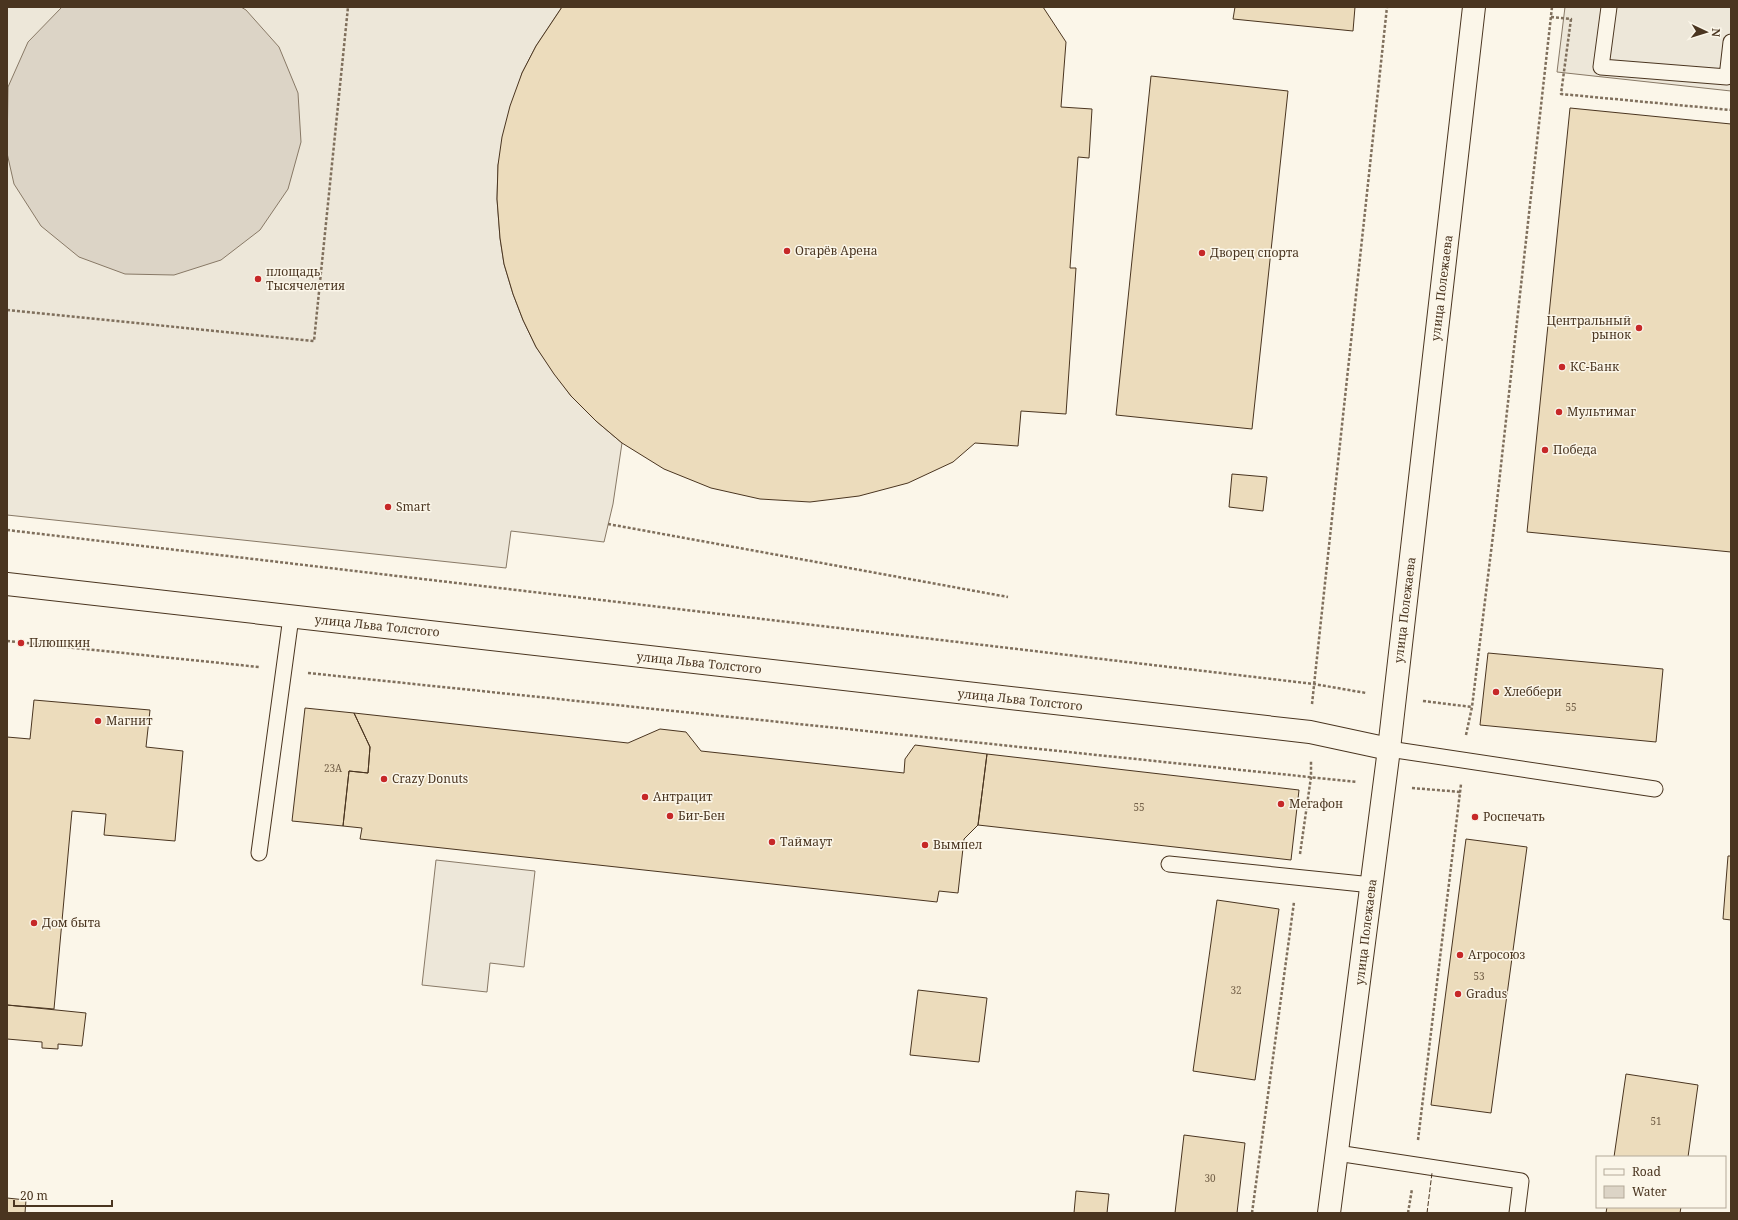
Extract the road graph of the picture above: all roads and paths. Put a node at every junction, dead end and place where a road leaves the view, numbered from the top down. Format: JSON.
{"nodes":[{"id":1,"x":348,"y":7,"type":"edge"},
{"id":2,"x":1387,"y":7,"type":"edge"},
{"id":3,"x":1474,"y":7,"type":"edge"},
{"id":4,"x":1552,"y":7,"type":"edge"},
{"id":5,"x":1609,"y":7,"type":"edge"},
{"id":6,"x":1551,"y":17,"type":"junction"},
{"id":7,"x":1571,"y":19,"type":"dead end"},
{"id":8,"x":1731,"y":42,"type":"edge"},
{"id":9,"x":7,"y":310,"type":"edge"},
{"id":10,"x":608,"y":524,"type":"dead end"},
{"id":11,"x":7,"y":530,"type":"edge"},
{"id":12,"x":7,"y":584,"type":"edge"},
{"id":13,"x":1008,"y":597,"type":"dead end"},
{"id":14,"x":291,"y":617,"type":"junction"},
{"id":15,"x":7,"y":641,"type":"edge"},
{"id":16,"x":284,"y":670,"type":"junction"},
{"id":17,"x":1314,"y":684,"type":"junction"},
{"id":18,"x":1395,"y":698,"type":"junction"},
{"id":19,"x":1472,"y":707,"type":"junction"},
{"id":20,"x":1310,"y":732,"type":"junction"},
{"id":21,"x":1389,"y":749,"type":"junction"},
{"id":22,"x":1461,"y":760,"type":"junction"},
{"id":23,"x":1311,"y":776,"type":"junction"},
{"id":24,"x":1384,"y":785,"type":"junction"},
{"id":25,"x":1655,"y":789,"type":"dead end"},
{"id":26,"x":1461,"y":792,"type":"junction"},
{"id":27,"x":259,"y":853,"type":"dead end"},
{"id":28,"x":1170,"y":864,"type":"dead end"},
{"id":29,"x":1297,"y":878,"type":"junction"},
{"id":30,"x":1372,"y":884,"type":"junction"},
{"id":31,"x":1337,"y":1154,"type":"junction"},
{"id":32,"x":1415,"y":1165,"type":"junction"},
{"id":33,"x":1252,"y":1213,"type":"edge"},
{"id":34,"x":1329,"y":1213,"type":"edge"},
{"id":35,"x":1517,"y":1213,"type":"edge"}],
"edges":[{"from":1,"to":9,"type":"path"},
{"from":2,"to":17,"type":"path"},
{"from":3,"to":18,"type":"street","name":"улица Полежаева"},
{"from":4,"to":6,"type":"path"},
{"from":5,"to":8,"type":"lane"},
{"from":6,"to":7,"type":"path"},
{"from":6,"to":19,"type":"path"},
{"from":10,"to":13,"type":"path"},
{"from":11,"to":17,"type":"path"},
{"from":12,"to":14,"type":"street","name":"улица Льва Толстого"},
{"from":14,"to":16,"type":"lane"},
{"from":14,"to":20,"type":"street","name":"улица Льва Толстого"},
{"from":15,"to":16,"type":"path"},
{"from":16,"to":23,"type":"path"},
{"from":16,"to":27,"type":"lane"},
{"from":17,"to":18,"type":"path"},
{"from":17,"to":20,"type":"path"},
{"from":18,"to":19,"type":"path"},
{"from":18,"to":21,"type":"street","name":"улица Полежаева"},
{"from":19,"to":22,"type":"path"},
{"from":20,"to":21,"type":"street","name":"улица Льва Толстого"},
{"from":20,"to":23,"type":"path"},
{"from":21,"to":22,"type":"lane"},
{"from":21,"to":24,"type":"street","name":"улица Полежаева"},
{"from":22,"to":25,"type":"lane"},
{"from":22,"to":26,"type":"path"},
{"from":23,"to":24,"type":"path"},
{"from":23,"to":29,"type":"path"},
{"from":24,"to":26,"type":"path"},
{"from":24,"to":30,"type":"street","name":"улица Полежаева"},
{"from":26,"to":32,"type":"path"},
{"from":28,"to":29,"type":"lane"},
{"from":29,"to":30,"type":"lane"},
{"from":29,"to":33,"type":"path"},
{"from":30,"to":31,"type":"street","name":"улица Полежаева"},
{"from":31,"to":32,"type":"lane"},
{"from":31,"to":34,"type":"street","name":"улица Полежаева"},
{"from":32,"to":35,"type":"lane"}]}
